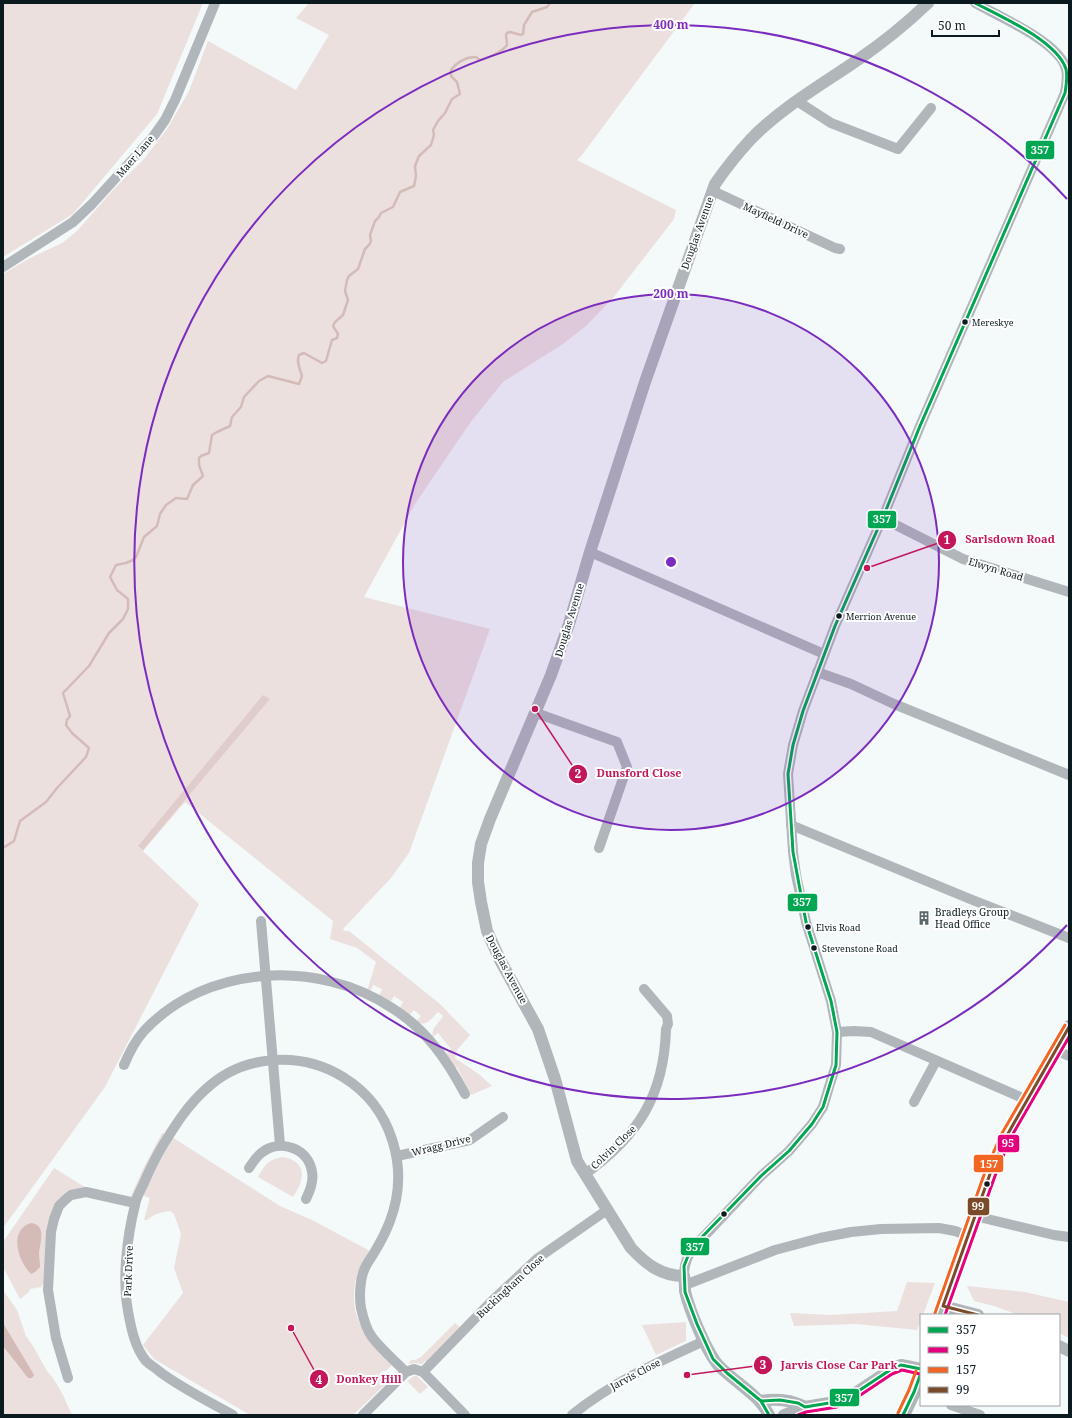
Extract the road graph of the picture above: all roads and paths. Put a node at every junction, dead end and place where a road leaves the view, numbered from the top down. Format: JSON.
{"nodes":[{"id":1,"x":215,"y":3,"type":"edge"},
{"id":2,"x":928,"y":3,"type":"edge"},
{"id":3,"x":975,"y":3,"type":"edge"},
{"id":4,"x":1068,"y":77,"type":"edge"},
{"id":5,"x":797,"y":101,"type":"junction"},
{"id":6,"x":931,"y":108,"type":"dead end"},
{"id":7,"x":713,"y":191,"type":"junction"},
{"id":8,"x":840,"y":249,"type":"dead end"},
{"id":9,"x":3,"y":267,"type":"edge"},
{"id":10,"x":882,"y":518,"type":"junction"},
{"id":11,"x":590,"y":552,"type":"junction"},
{"id":12,"x":1069,"y":592,"type":"edge"},
{"id":13,"x":824,"y":654,"type":"junction"},
{"id":14,"x":817,"y":672,"type":"junction"},
{"id":15,"x":536,"y":713,"type":"junction"},
{"id":16,"x":1069,"y":775,"type":"edge"},
{"id":17,"x":791,"y":825,"type":"junction"},
{"id":18,"x":599,"y":848,"type":"dead end"},
{"id":19,"x":261,"y":921,"type":"dead end"},
{"id":20,"x":1069,"y":938,"type":"edge"},
{"id":21,"x":266,"y":976,"type":"junction"},
{"id":22,"x":644,"y":989,"type":"dead end"},
{"id":23,"x":1069,"y":1027,"type":"edge"},
{"id":24,"x":836,"y":1032,"type":"junction"},
{"id":25,"x":1056,"y":1050,"type":"junction"},
{"id":26,"x":1069,"y":1056,"type":"edge"},
{"id":27,"x":273,"y":1059,"type":"junction"},
{"id":28,"x":936,"y":1061,"type":"junction"},
{"id":29,"x":124,"y":1065,"type":"dead end"},
{"id":30,"x":465,"y":1094,"type":"dead end"},
{"id":31,"x":1027,"y":1100,"type":"junction"},
{"id":32,"x":914,"y":1102,"type":"dead end"},
{"id":33,"x":503,"y":1117,"type":"dead end"},
{"id":34,"x":280,"y":1145,"type":"junction"},
{"id":35,"x":397,"y":1156,"type":"junction"},
{"id":36,"x":249,"y":1168,"type":"dead end"},
{"id":37,"x":585,"y":1174,"type":"junction"},
{"id":38,"x":306,"y":1199,"type":"dead end"},
{"id":39,"x":135,"y":1203,"type":"junction"},
{"id":40,"x":607,"y":1210,"type":"junction"},
{"id":41,"x":975,"y":1216,"type":"junction"},
{"id":42,"x":969,"y":1236,"type":"junction"},
{"id":43,"x":1069,"y":1237,"type":"edge"},
{"id":44,"x":684,"y":1280,"type":"junction"},
{"id":45,"x":942,"y":1311,"type":"edge"},
{"id":46,"x":969,"y":1314,"type":"edge"},
{"id":47,"x":704,"y":1341,"type":"junction"},
{"id":48,"x":1060,"y":1346,"type":"edge"},
{"id":49,"x":1069,"y":1351,"type":"edge"},
{"id":50,"x":920,"y":1369,"type":"edge"},
{"id":51,"x":406,"y":1372,"type":"junction"},
{"id":52,"x":423,"y":1372,"type":"junction"},
{"id":53,"x":68,"y":1378,"type":"dead end"},
{"id":54,"x":920,"y":1380,"type":"edge"},
{"id":55,"x":918,"y":1393,"type":"edge"},
{"id":56,"x":761,"y":1401,"type":"junction"},
{"id":57,"x":954,"y":1406,"type":"edge"},
{"id":58,"x":805,"y":1407,"type":"junction"},
{"id":59,"x":233,"y":1415,"type":"edge"},
{"id":60,"x":363,"y":1415,"type":"edge"},
{"id":61,"x":465,"y":1415,"type":"edge"},
{"id":62,"x":572,"y":1415,"type":"edge"},
{"id":63,"x":769,"y":1415,"type":"edge"},
{"id":64,"x":784,"y":1415,"type":"edge"},
{"id":65,"x":903,"y":1415,"type":"edge"},
{"id":66,"x":980,"y":1415,"type":"edge"}],
"edges":[{"from":1,"to":9,"type":"street","name":"Maer Lane"},
{"from":2,"to":5,"type":"street","name":"Douglas Avenue"},
{"from":3,"to":4,"type":"street"},
{"from":4,"to":10,"type":"street"},
{"from":5,"to":6,"type":"street"},
{"from":5,"to":7,"type":"street","name":"Douglas Avenue"},
{"from":7,"to":8,"type":"street","name":"Mayfield Drive"},
{"from":7,"to":11,"type":"street","name":"Douglas Avenue"},
{"from":10,"to":12,"type":"street","name":"Elwyn Road"},
{"from":10,"to":13,"type":"street"},
{"from":11,"to":13,"type":"street"},
{"from":11,"to":15,"type":"street","name":"Douglas Avenue"},
{"from":13,"to":14,"type":"street"},
{"from":14,"to":16,"type":"street"},
{"from":14,"to":17,"type":"street"},
{"from":15,"to":18,"type":"street"},
{"from":15,"to":37,"type":"street","name":"Douglas Avenue"},
{"from":17,"to":20,"type":"street"},
{"from":17,"to":24,"type":"street"},
{"from":19,"to":21,"type":"street"},
{"from":21,"to":27,"type":"street"},
{"from":21,"to":29,"type":"street"},
{"from":21,"to":30,"type":"street"},
{"from":22,"to":37,"type":"street","name":"Colvin Close"},
{"from":23,"to":25,"type":"main road"},
{"from":24,"to":28,"type":"street"},
{"from":24,"to":44,"type":"street"},
{"from":25,"to":26,"type":"street"},
{"from":25,"to":31,"type":"main road"},
{"from":27,"to":34,"type":"street"},
{"from":27,"to":35,"type":"street","name":"Park Drive"},
{"from":27,"to":39,"type":"street","name":"Park Drive"},
{"from":28,"to":31,"type":"street"},
{"from":28,"to":32,"type":"street"},
{"from":31,"to":41,"type":"main road"},
{"from":33,"to":35,"type":"street","name":"Wragg Drive"},
{"from":34,"to":36,"type":"street"},
{"from":34,"to":38,"type":"street"},
{"from":35,"to":51,"type":"street","name":"Park Drive"},
{"from":37,"to":40,"type":"street","name":"Douglas Avenue"},
{"from":39,"to":53,"type":"street"},
{"from":39,"to":59,"type":"street","name":"Park Drive"},
{"from":40,"to":44,"type":"street","name":"Douglas Avenue"},
{"from":40,"to":52,"type":"street","name":"Buckingham Close"},
{"from":41,"to":42,"type":"main road"},
{"from":41,"to":43,"type":"street"},
{"from":42,"to":44,"type":"street"},
{"from":42,"to":45,"type":"main road"},
{"from":44,"to":47,"type":"street"},
{"from":45,"to":46,"type":"street"},
{"from":47,"to":56,"type":"street"},
{"from":47,"to":62,"type":"street","name":"Jarvis Close"},
{"from":48,"to":49,"type":"street"},
{"from":50,"to":58,"type":"street"},
{"from":51,"to":52,"type":"street"},
{"from":51,"to":60,"type":"street"},
{"from":52,"to":61,"type":"street"},
{"from":54,"to":55,"type":"main road"},
{"from":55,"to":65,"type":"main road"},
{"from":56,"to":58,"type":"street"},
{"from":56,"to":63,"type":"street"},
{"from":57,"to":66,"type":"street"},
{"from":58,"to":64,"type":"street"}]}
